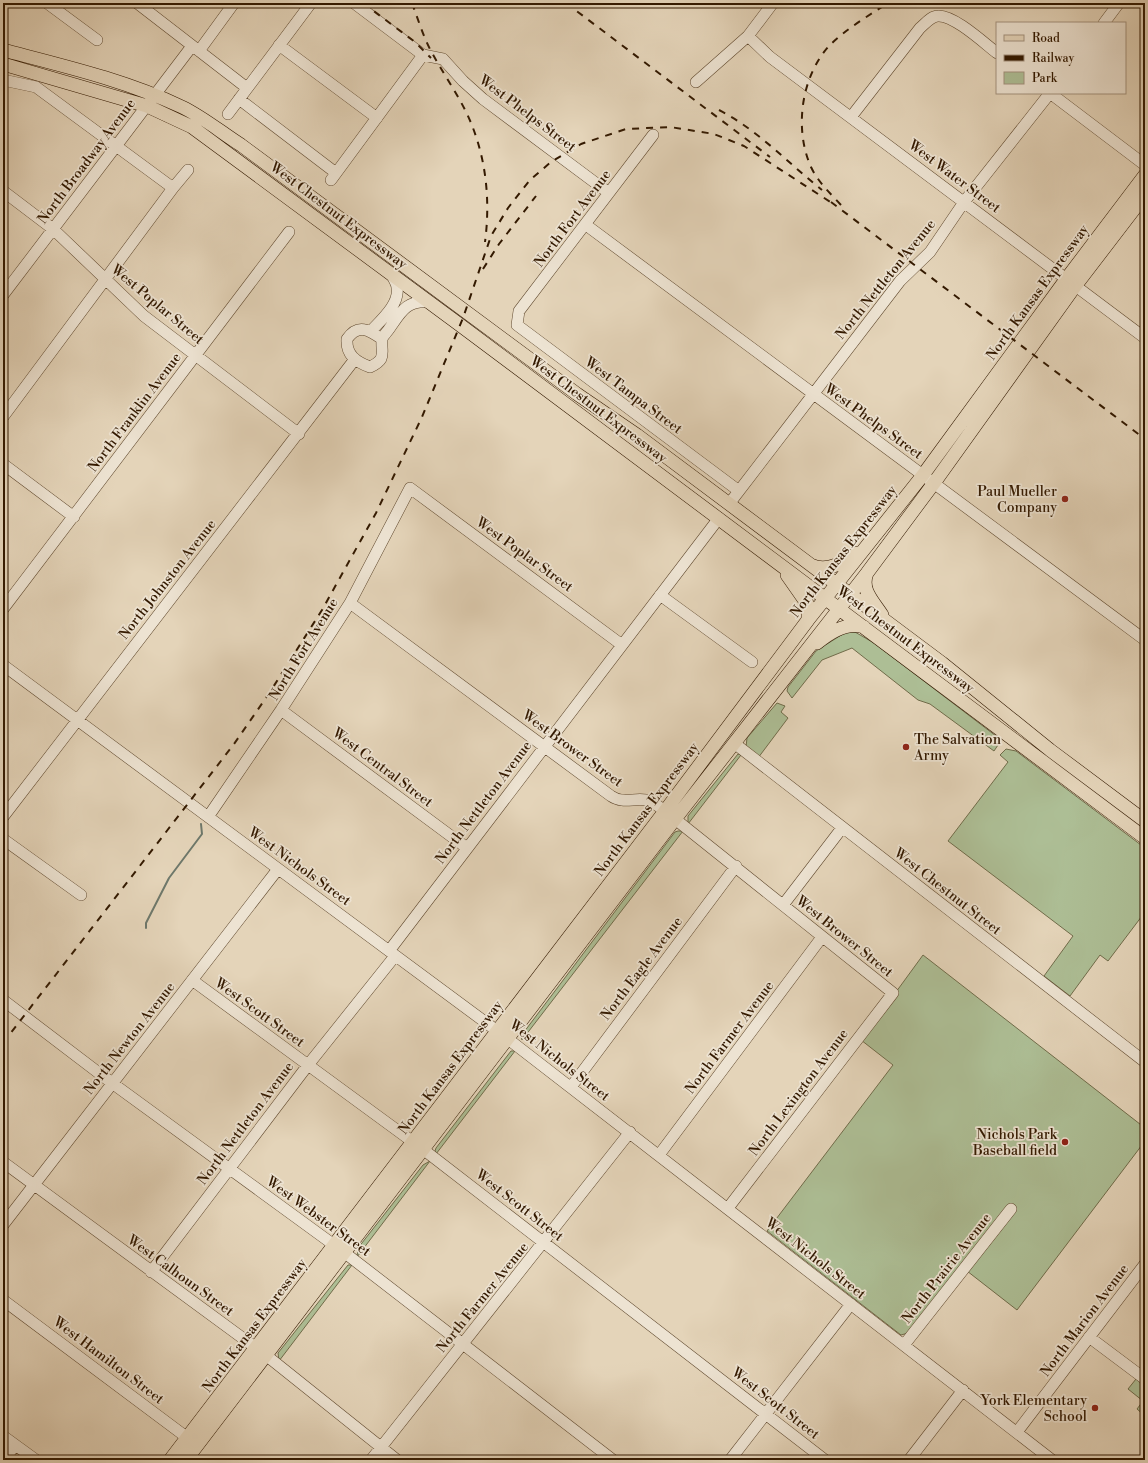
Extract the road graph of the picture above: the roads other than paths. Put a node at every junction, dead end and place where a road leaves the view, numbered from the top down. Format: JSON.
{"nodes":[{"id":1,"x":46,"y":3,"type":"edge"},
{"id":2,"x":137,"y":3,"type":"edge"},
{"id":3,"x":234,"y":3,"type":"edge"},
{"id":4,"x":311,"y":3,"type":"edge"},
{"id":5,"x":354,"y":3,"type":"edge"},
{"id":6,"x":773,"y":3,"type":"edge"},
{"id":7,"x":1119,"y":3,"type":"edge"},
{"id":8,"x":1105,"y":22,"type":"edge"},
{"id":9,"x":748,"y":36,"type":"junction"},
{"id":10,"x":97,"y":40,"type":"dead end"},
{"id":11,"x":279,"y":45,"type":"junction"},
{"id":12,"x":196,"y":48,"type":"junction"},
{"id":13,"x":3,"y":50,"type":"edge"},
{"id":14,"x":996,"y":52,"type":"edge"},
{"id":15,"x":423,"y":55,"type":"junction"},
{"id":16,"x":3,"y":64,"type":"edge"},
{"id":17,"x":3,"y":80,"type":"edge"},
{"id":18,"x":696,"y":82,"type":"dead end"},
{"id":19,"x":247,"y":88,"type":"junction"},
{"id":20,"x":1049,"y":94,"type":"edge"},
{"id":21,"x":1051,"y":94,"type":"edge"},
{"id":22,"x":239,"y":99,"type":"junction"},
{"id":23,"x":151,"y":100,"type":"junction"},
{"id":24,"x":228,"y":114,"type":"dead end"},
{"id":25,"x":850,"y":117,"type":"junction"},
{"id":26,"x":377,"y":118,"type":"junction"},
{"id":27,"x":654,"y":135,"type":"dead end"},
{"id":28,"x":116,"y":146,"type":"junction"},
{"id":29,"x":1145,"y":165,"type":"edge"},
{"id":30,"x":188,"y":170,"type":"dead end"},
{"id":31,"x":1145,"y":175,"type":"edge"},
{"id":32,"x":172,"y":188,"type":"junction"},
{"id":33,"x":3,"y":192,"type":"edge"},
{"id":34,"x":609,"y":193,"type":"junction"},
{"id":35,"x":1145,"y":195,"type":"edge"},
{"id":36,"x":964,"y":202,"type":"junction"},
{"id":37,"x":586,"y":225,"type":"junction"},
{"id":38,"x":53,"y":229,"type":"junction"},
{"id":39,"x":289,"y":232,"type":"dead end"},
{"id":40,"x":390,"y":273,"type":"junction"},
{"id":41,"x":105,"y":280,"type":"junction"},
{"id":42,"x":1072,"y":282,"type":"junction"},
{"id":43,"x":3,"y":295,"type":"edge"},
{"id":44,"x":429,"y":302,"type":"junction"},
{"id":45,"x":516,"y":319,"type":"joint"},
{"id":46,"x":371,"y":331,"type":"junction"},
{"id":47,"x":1145,"y":338,"type":"edge"},
{"id":48,"x":382,"y":339,"type":"junction"},
{"id":49,"x":196,"y":356,"type":"junction"},
{"id":50,"x":355,"y":359,"type":"junction"},
{"id":51,"x":813,"y":395,"type":"junction"},
{"id":52,"x":3,"y":417,"type":"edge"},
{"id":53,"x":299,"y":434,"type":"junction"},
{"id":54,"x":3,"y":464,"type":"edge"},
{"id":55,"x":923,"y":475,"type":"junction"},
{"id":56,"x":934,"y":483,"type":"junction"},
{"id":57,"x":410,"y":488,"type":"joint"},
{"id":58,"x":739,"y":492,"type":"junction"},
{"id":59,"x":729,"y":504,"type":"junction"},
{"id":60,"x":74,"y":517,"type":"junction"},
{"id":61,"x":719,"y":518,"type":"junction"},
{"id":62,"x":872,"y":540,"type":"junction"},
{"id":63,"x":778,"y":562,"type":"junction"},
{"id":64,"x":805,"y":562,"type":"junction"},
{"id":65,"x":867,"y":573,"type":"junction"},
{"id":66,"x":836,"y":585,"type":"junction"},
{"id":67,"x":660,"y":595,"type":"junction"},
{"id":68,"x":849,"y":595,"type":"junction"},
{"id":69,"x":825,"y":598,"type":"junction"},
{"id":70,"x":350,"y":603,"type":"junction"},
{"id":71,"x":839,"y":608,"type":"junction"},
{"id":72,"x":3,"y":609,"type":"edge"},
{"id":73,"x":808,"y":620,"type":"junction"},
{"id":74,"x":888,"y":623,"type":"junction"},
{"id":75,"x":865,"y":628,"type":"junction"},
{"id":76,"x":1145,"y":640,"type":"edge"},
{"id":77,"x":622,"y":644,"type":"junction"},
{"id":78,"x":806,"y":651,"type":"junction"},
{"id":79,"x":752,"y":662,"type":"dead end"},
{"id":80,"x":3,"y":665,"type":"edge"},
{"id":81,"x":281,"y":710,"type":"junction"},
{"id":82,"x":77,"y":721,"type":"junction"},
{"id":83,"x":734,"y":743,"type":"junction"},
{"id":84,"x":545,"y":746,"type":"junction"},
{"id":85,"x":670,"y":815,"type":"junction"},
{"id":86,"x":3,"y":817,"type":"edge"},
{"id":87,"x":208,"y":818,"type":"junction"},
{"id":88,"x":1145,"y":821,"type":"edge"},
{"id":89,"x":842,"y":828,"type":"junction"},
{"id":90,"x":1145,"y":838,"type":"edge"},
{"id":91,"x":3,"y":839,"type":"edge"},
{"id":92,"x":467,"y":848,"type":"junction"},
{"id":93,"x":736,"y":866,"type":"junction"},
{"id":94,"x":278,"y":869,"type":"junction"},
{"id":95,"x":81,"y":895,"type":"dead end"},
{"id":96,"x":783,"y":905,"type":"junction"},
{"id":97,"x":822,"y":937,"type":"junction"},
{"id":98,"x":392,"y":953,"type":"junction"},
{"id":99,"x":192,"y":980,"type":"junction"},
{"id":100,"x":893,"y":993,"type":"joint"},
{"id":101,"x":3,"y":1000,"type":"edge"},
{"id":102,"x":498,"y":1031,"type":"junction"},
{"id":103,"x":508,"y":1039,"type":"junction"},
{"id":104,"x":1145,"y":1062,"type":"edge"},
{"id":105,"x":308,"y":1065,"type":"junction"},
{"id":106,"x":112,"y":1083,"type":"junction"},
{"id":107,"x":571,"y":1087,"type":"junction"},
{"id":108,"x":630,"y":1132,"type":"junction"},
{"id":109,"x":419,"y":1146,"type":"junction"},
{"id":110,"x":659,"y":1155,"type":"junction"},
{"id":111,"x":3,"y":1162,"type":"edge"},
{"id":112,"x":229,"y":1169,"type":"junction"},
{"id":113,"x":34,"y":1185,"type":"junction"},
{"id":114,"x":728,"y":1208,"type":"junction"},
{"id":115,"x":1011,"y":1209,"type":"dead end"},
{"id":116,"x":3,"y":1225,"type":"edge"},
{"id":117,"x":544,"y":1243,"type":"junction"},
{"id":118,"x":340,"y":1250,"type":"junction"},
{"id":119,"x":1145,"y":1264,"type":"edge"},
{"id":120,"x":150,"y":1272,"type":"junction"},
{"id":121,"x":3,"y":1300,"type":"edge"},
{"id":122,"x":851,"y":1304,"type":"junction"},
{"id":123,"x":1089,"y":1337,"type":"junction"},
{"id":124,"x":463,"y":1345,"type":"junction"},
{"id":125,"x":904,"y":1345,"type":"junction"},
{"id":126,"x":261,"y":1352,"type":"junction"},
{"id":127,"x":1145,"y":1379,"type":"edge"},
{"id":128,"x":963,"y":1390,"type":"junction"},
{"id":129,"x":765,"y":1414,"type":"junction"},
{"id":130,"x":1017,"y":1432,"type":"junction"},
{"id":131,"x":3,"y":1436,"type":"edge"},
{"id":132,"x":193,"y":1441,"type":"junction"},
{"id":133,"x":15,"y":1445,"type":"junction"},
{"id":134,"x":381,"y":1448,"type":"junction"},
{"id":135,"x":4,"y":1460,"type":"edge"},
{"id":136,"x":36,"y":1460,"type":"edge"},
{"id":137,"x":170,"y":1460,"type":"edge"},
{"id":138,"x":186,"y":1460,"type":"edge"},
{"id":139,"x":371,"y":1460,"type":"edge"},
{"id":140,"x":396,"y":1460,"type":"edge"},
{"id":141,"x":613,"y":1460,"type":"edge"},
{"id":142,"x":730,"y":1460,"type":"edge"},
{"id":143,"x":825,"y":1460,"type":"edge"},
{"id":144,"x":909,"y":1460,"type":"edge"},
{"id":145,"x":1052,"y":1460,"type":"edge"}],
"edges":[{"from":1,"to":10,"type":"street"},
{"from":2,"to":12,"type":"street"},
{"from":3,"to":12,"type":"street","name":"North Broadway Avenue"},
{"from":4,"to":11,"type":"street"},
{"from":5,"to":15,"type":"street","name":"West Phelps Street"},
{"from":6,"to":9,"type":"street"},
{"from":7,"to":8,"type":"street"},
{"from":9,"to":18,"type":"street"},
{"from":9,"to":25,"type":"street","name":"West Water Street"},
{"from":11,"to":19,"type":"street"},
{"from":11,"to":26,"type":"street"},
{"from":12,"to":19,"type":"street"},
{"from":12,"to":23,"type":"street","name":"North Broadway Avenue"},
{"from":13,"to":23,"type":"main road","name":"West Chestnut Expressway"},
{"from":14,"to":25,"type":"street"},
{"from":15,"to":26,"type":"street"},
{"from":15,"to":34,"type":"street","name":"West Phelps Street"},
{"from":16,"to":23,"type":"main road","name":"West Chestnut Expressway"},
{"from":17,"to":28,"type":"street"},
{"from":19,"to":22,"type":"street"},
{"from":20,"to":36,"type":"street","name":"North Nettleton Avenue"},
{"from":21,"to":29,"type":"street"},
{"from":22,"to":24,"type":"street"},
{"from":22,"to":26,"type":"street"},
{"from":23,"to":28,"type":"street","name":"North Broadway Avenue"},
{"from":23,"to":40,"type":"main road","name":"West Chestnut Expressway"},
{"from":23,"to":59,"type":"main road","name":"West Chestnut Expressway"},
{"from":25,"to":36,"type":"street","name":"West Water Street"},
{"from":27,"to":34,"type":"street","name":"North Fort Avenue"},
{"from":28,"to":32,"type":"street"},
{"from":28,"to":38,"type":"street","name":"North Broadway Avenue"},
{"from":30,"to":32,"type":"street"},
{"from":31,"to":42,"type":"main road","name":"North Kansas Expressway"},
{"from":32,"to":41,"type":"street"},
{"from":33,"to":38,"type":"street","name":"West Poplar Street"},
{"from":34,"to":37,"type":"street","name":"North Fort Avenue"},
{"from":35,"to":42,"type":"main road","name":"North Kansas Expressway"},
{"from":36,"to":42,"type":"street","name":"West Water Street"},
{"from":36,"to":51,"type":"street","name":"North Nettleton Avenue"},
{"from":37,"to":45,"type":"street","name":"North Fort Avenue"},
{"from":37,"to":51,"type":"street","name":"West Phelps Street"},
{"from":38,"to":41,"type":"street","name":"West Poplar Street"},
{"from":38,"to":43,"type":"street","name":"North Broadway Avenue"},
{"from":39,"to":49,"type":"street","name":"North Franklin Avenue"},
{"from":40,"to":44,"type":"main road","name":"West Chestnut Expressway"},
{"from":40,"to":46,"type":"street"},
{"from":41,"to":49,"type":"street","name":"West Poplar Street"},
{"from":41,"to":52,"type":"street"},
{"from":42,"to":47,"type":"street","name":"West Water Street"},
{"from":42,"to":55,"type":"main road","name":"North Kansas Expressway"},
{"from":42,"to":56,"type":"main road","name":"North Kansas Expressway"},
{"from":44,"to":48,"type":"street"},
{"from":44,"to":61,"type":"main road","name":"West Chestnut Expressway"},
{"from":45,"to":58,"type":"street","name":"West Tampa Street"},
{"from":46,"to":48,"type":"street"},
{"from":46,"to":50,"type":"street"},
{"from":48,"to":50,"type":"street"},
{"from":49,"to":53,"type":"street","name":"West Poplar Street"},
{"from":49,"to":60,"type":"street","name":"North Franklin Avenue"},
{"from":50,"to":53,"type":"street","name":"North Johnston Avenue"},
{"from":51,"to":55,"type":"street","name":"West Phelps Street"},
{"from":51,"to":58,"type":"street","name":"North Nettleton Avenue"},
{"from":53,"to":82,"type":"street","name":"North Johnston Avenue"},
{"from":54,"to":60,"type":"street"},
{"from":55,"to":56,"type":"street","name":"West Phelps Street"},
{"from":55,"to":62,"type":"main road","name":"North Kansas Expressway"},
{"from":56,"to":65,"type":"main road","name":"North Kansas Expressway"},
{"from":56,"to":76,"type":"street","name":"West Phelps Street"},
{"from":57,"to":70,"type":"street","name":"North Fort Avenue"},
{"from":57,"to":77,"type":"street","name":"West Poplar Street"},
{"from":58,"to":59,"type":"street","name":"North Nettleton Avenue"},
{"from":59,"to":64,"type":"main road","name":"West Chestnut Expressway"},
{"from":60,"to":72,"type":"street","name":"North Franklin Avenue"},
{"from":61,"to":63,"type":"main road","name":"West Chestnut Expressway"},
{"from":61,"to":67,"type":"street","name":"North Nettleton Avenue"},
{"from":62,"to":64,"type":"main road"},
{"from":62,"to":66,"type":"main road","name":"North Kansas Expressway"},
{"from":63,"to":69,"type":"main road","name":"West Chestnut Expressway"},
{"from":63,"to":73,"type":"main road"},
{"from":64,"to":66,"type":"main road","name":"West Chestnut Expressway"},
{"from":65,"to":68,"type":"main road","name":"North Kansas Expressway"},
{"from":65,"to":74,"type":"main road"},
{"from":66,"to":68,"type":"main road","name":"West Chestnut Expressway"},
{"from":66,"to":69,"type":"main road","name":"North Kansas Expressway"},
{"from":67,"to":77,"type":"street","name":"North Nettleton Avenue"},
{"from":67,"to":79,"type":"street"},
{"from":68,"to":71,"type":"main road","name":"North Kansas Expressway"},
{"from":68,"to":74,"type":"main road","name":"West Chestnut Expressway"},
{"from":69,"to":71,"type":"main road","name":"West Chestnut Expressway"},
{"from":69,"to":73,"type":"main road","name":"North Kansas Expressway"},
{"from":70,"to":81,"type":"street","name":"North Fort Avenue"},
{"from":70,"to":84,"type":"street","name":"West Brower Street"},
{"from":71,"to":75,"type":"main road","name":"West Chestnut Expressway"},
{"from":71,"to":78,"type":"main road","name":"North Kansas Expressway"},
{"from":73,"to":85,"type":"main road","name":"North Kansas Expressway"},
{"from":74,"to":88,"type":"main road","name":"West Chestnut Expressway"},
{"from":75,"to":78,"type":"main road"},
{"from":75,"to":90,"type":"main road","name":"West Chestnut Expressway"},
{"from":77,"to":84,"type":"street","name":"North Nettleton Avenue"},
{"from":78,"to":83,"type":"main road","name":"North Kansas Expressway"},
{"from":80,"to":82,"type":"street","name":"West Nichols Street"},
{"from":81,"to":87,"type":"street","name":"North Fort Avenue"},
{"from":81,"to":92,"type":"street","name":"West Central Street"},
{"from":82,"to":86,"type":"street","name":"North Johnston Avenue"},
{"from":82,"to":87,"type":"street","name":"West Nichols Street"},
{"from":83,"to":85,"type":"main road","name":"North Kansas Expressway"},
{"from":83,"to":89,"type":"street","name":"West Chestnut Street"},
{"from":84,"to":85,"type":"street","name":"West Brower Street"},
{"from":84,"to":92,"type":"street","name":"North Nettleton Avenue"},
{"from":85,"to":93,"type":"street","name":"West Brower Street"},
{"from":85,"to":102,"type":"main road","name":"North Kansas Expressway"},
{"from":85,"to":103,"type":"main road","name":"North Kansas Expressway"},
{"from":87,"to":94,"type":"street","name":"West Nichols Street"},
{"from":89,"to":96,"type":"street"},
{"from":89,"to":104,"type":"street","name":"West Chestnut Street"},
{"from":91,"to":95,"type":"street"},
{"from":92,"to":98,"type":"street","name":"North Nettleton Avenue"},
{"from":93,"to":96,"type":"street","name":"West Brower Street"},
{"from":93,"to":107,"type":"street","name":"North Eagle Avenue"},
{"from":94,"to":98,"type":"street","name":"West Nichols Street"},
{"from":94,"to":99,"type":"street","name":"North Newton Avenue"},
{"from":96,"to":97,"type":"street","name":"West Brower Street"},
{"from":97,"to":100,"type":"street","name":"West Brower Street"},
{"from":97,"to":110,"type":"street","name":"North Farmer Avenue"},
{"from":98,"to":102,"type":"street","name":"West Nichols Street"},
{"from":98,"to":105,"type":"street","name":"North Nettleton Avenue"},
{"from":99,"to":105,"type":"street","name":"West Scott Street"},
{"from":99,"to":106,"type":"street","name":"North Newton Avenue"},
{"from":100,"to":114,"type":"street","name":"North Lexington Avenue"},
{"from":101,"to":106,"type":"street","name":"West Webster Street"},
{"from":102,"to":103,"type":"street","name":"West Nichols Street"},
{"from":102,"to":109,"type":"main road","name":"North Kansas Expressway"},
{"from":103,"to":107,"type":"street","name":"West Nichols Street"},
{"from":103,"to":109,"type":"main road","name":"North Kansas Expressway"},
{"from":105,"to":109,"type":"street","name":"West Scott Street"},
{"from":105,"to":112,"type":"street","name":"North Nettleton Avenue"},
{"from":106,"to":112,"type":"street","name":"West Webster Street"},
{"from":106,"to":113,"type":"street","name":"North Newton Avenue"},
{"from":107,"to":108,"type":"street","name":"West Nichols Street"},
{"from":108,"to":110,"type":"street","name":"West Nichols Street"},
{"from":108,"to":117,"type":"street","name":"North Farmer Avenue"},
{"from":109,"to":117,"type":"street","name":"West Scott Street"},
{"from":109,"to":118,"type":"main road","name":"North Kansas Expressway"},
{"from":110,"to":114,"type":"street","name":"West Nichols Street"},
{"from":111,"to":113,"type":"street","name":"West Calhoun Street"},
{"from":112,"to":118,"type":"street","name":"West Webster Street"},
{"from":112,"to":120,"type":"street","name":"North Nettleton Avenue"},
{"from":113,"to":116,"type":"street","name":"North Newton Avenue"},
{"from":113,"to":120,"type":"street","name":"West Calhoun Street"},
{"from":114,"to":122,"type":"street","name":"West Nichols Street"},
{"from":115,"to":125,"type":"street","name":"North Prairie Avenue"},
{"from":117,"to":124,"type":"street","name":"North Farmer Avenue"},
{"from":117,"to":129,"type":"street","name":"West Scott Street"},
{"from":118,"to":124,"type":"street","name":"West Webster Street"},
{"from":118,"to":126,"type":"main road","name":"North Kansas Expressway"},
{"from":119,"to":123,"type":"street","name":"North Marion Avenue"},
{"from":120,"to":126,"type":"street","name":"West Calhoun Street"},
{"from":121,"to":132,"type":"street","name":"West Hamilton Street"},
{"from":122,"to":125,"type":"street","name":"West Nichols Street"},
{"from":122,"to":129,"type":"street"},
{"from":123,"to":127,"type":"street"},
{"from":123,"to":130,"type":"street","name":"North Marion Avenue"},
{"from":124,"to":134,"type":"street","name":"North Farmer Avenue"},
{"from":124,"to":141,"type":"street","name":"West Webster Street"},
{"from":125,"to":128,"type":"street","name":"West Nichols Street"},
{"from":126,"to":132,"type":"main road","name":"North Kansas Expressway"},
{"from":126,"to":134,"type":"street","name":"West Calhoun Street"},
{"from":128,"to":130,"type":"street","name":"West Nichols Street"},
{"from":128,"to":144,"type":"street"},
{"from":129,"to":142,"type":"street"},
{"from":129,"to":143,"type":"street","name":"West Scott Street"},
{"from":130,"to":145,"type":"street","name":"West Nichols Street"},
{"from":131,"to":133,"type":"street"},
{"from":132,"to":137,"type":"main road","name":"North Kansas Expressway"},
{"from":132,"to":138,"type":"main road","name":"North Kansas Expressway"},
{"from":133,"to":135,"type":"street"},
{"from":133,"to":136,"type":"street"},
{"from":134,"to":139,"type":"street","name":"North Farmer Avenue"},
{"from":134,"to":140,"type":"street","name":"West Calhoun Street"}]}
